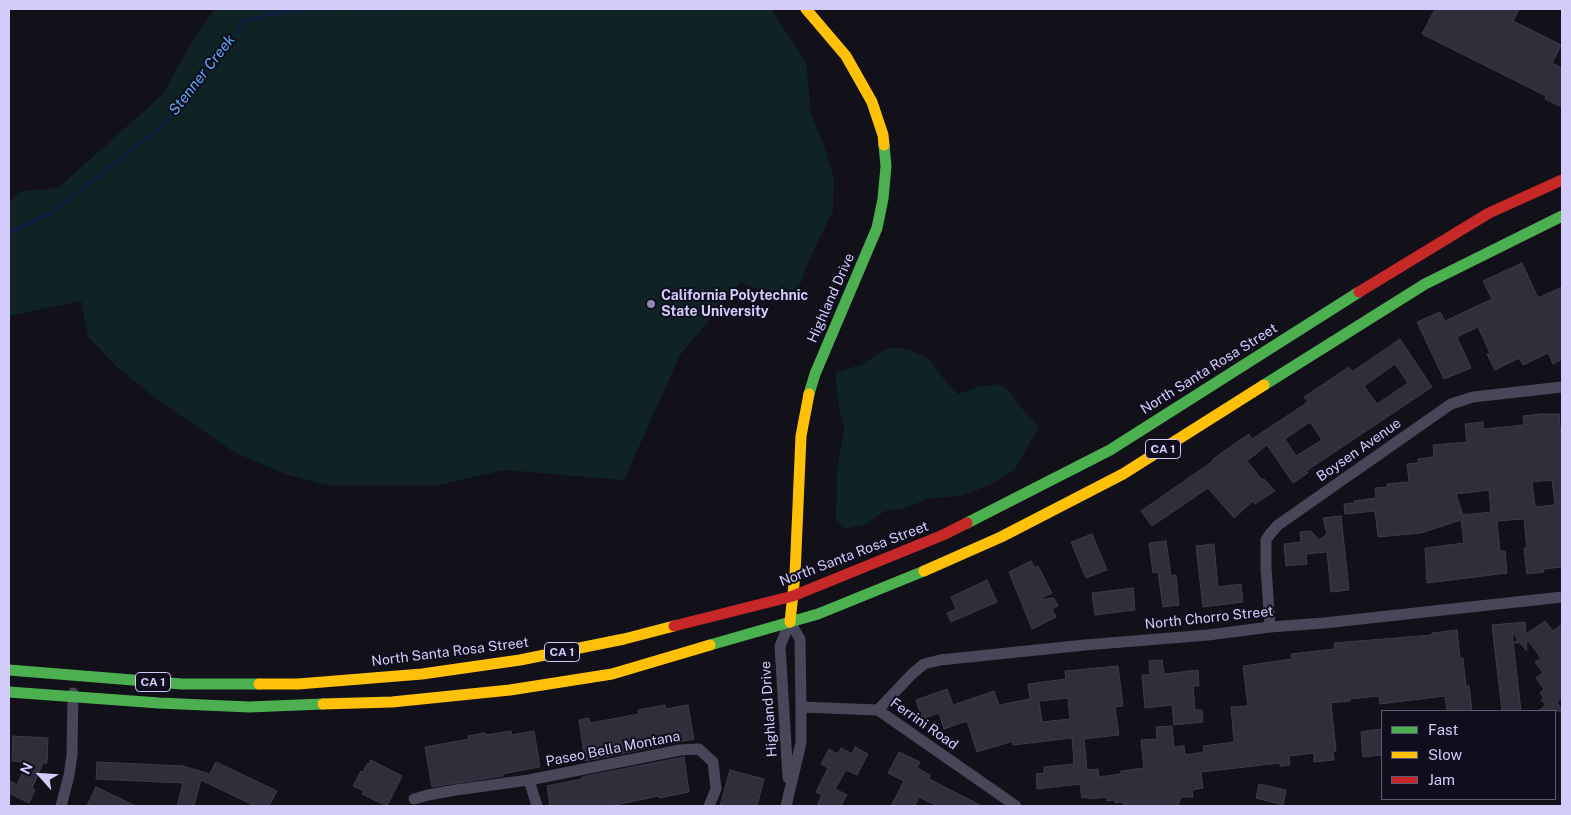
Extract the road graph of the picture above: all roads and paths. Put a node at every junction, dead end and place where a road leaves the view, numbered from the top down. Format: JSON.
{"nodes":[{"id":1,"x":806,"y":9,"type":"edge"},
{"id":2,"x":1562,"y":180,"type":"edge"},
{"id":3,"x":1562,"y":216,"type":"edge"},
{"id":4,"x":1562,"y":387,"type":"edge"},
{"id":5,"x":793,"y":596,"type":"junction"},
{"id":6,"x":1562,"y":597,"type":"edge"},
{"id":7,"x":790,"y":622,"type":"junction"},
{"id":8,"x":1270,"y":627,"type":"junction"},
{"id":9,"x":9,"y":670,"type":"edge"},
{"id":10,"x":75,"y":676,"type":"junction"},
{"id":11,"x":9,"y":692,"type":"edge"},
{"id":12,"x":73,"y":696,"type":"junction"},
{"id":13,"x":801,"y":707,"type":"junction"},
{"id":14,"x":878,"y":710,"type":"junction"},
{"id":15,"x":529,"y":780,"type":"junction"},
{"id":16,"x":414,"y":799,"type":"dead end"},
{"id":17,"x":788,"y":801,"type":"edge"},
{"id":18,"x":61,"y":806,"type":"edge"},
{"id":19,"x":537,"y":806,"type":"edge"},
{"id":20,"x":709,"y":806,"type":"edge"},
{"id":21,"x":1016,"y":806,"type":"edge"}],
"edges":[{"from":1,"to":5,"type":"main road","name":"Highland Drive"},
{"from":2,"to":5,"type":"main road","name":"North Santa Rosa Street","number":"CA 1"},
{"from":3,"to":7,"type":"main road","number":"CA 1"},
{"from":4,"to":8,"type":"street","name":"Boysen Avenue"},
{"from":5,"to":7,"type":"main road","name":"Highland Drive"},
{"from":5,"to":10,"type":"main road","name":"North Santa Rosa Street","number":"CA 1"},
{"from":6,"to":8,"type":"street","name":"North Chorro Street"},
{"from":7,"to":12,"type":"main road","number":"CA 1"},
{"from":7,"to":13,"type":"street","name":"Highland Drive"},
{"from":7,"to":17,"type":"street","name":"Highland Drive"},
{"from":8,"to":14,"type":"street","name":"North Chorro Street"},
{"from":9,"to":10,"type":"main road","name":"North Santa Rosa Street","number":"CA 1"},
{"from":10,"to":12,"type":"street"},
{"from":11,"to":12,"type":"main road","number":"CA 1"},
{"from":12,"to":18,"type":"street"},
{"from":13,"to":14,"type":"street","name":"Ferrini Road"},
{"from":13,"to":17,"type":"street","name":"Highland Drive"},
{"from":14,"to":21,"type":"street","name":"Ferrini Road"},
{"from":15,"to":16,"type":"street","name":"Paseo Bella Montana"},
{"from":15,"to":19,"type":"street"},
{"from":15,"to":20,"type":"street","name":"Paseo Bella Montana"}]}
